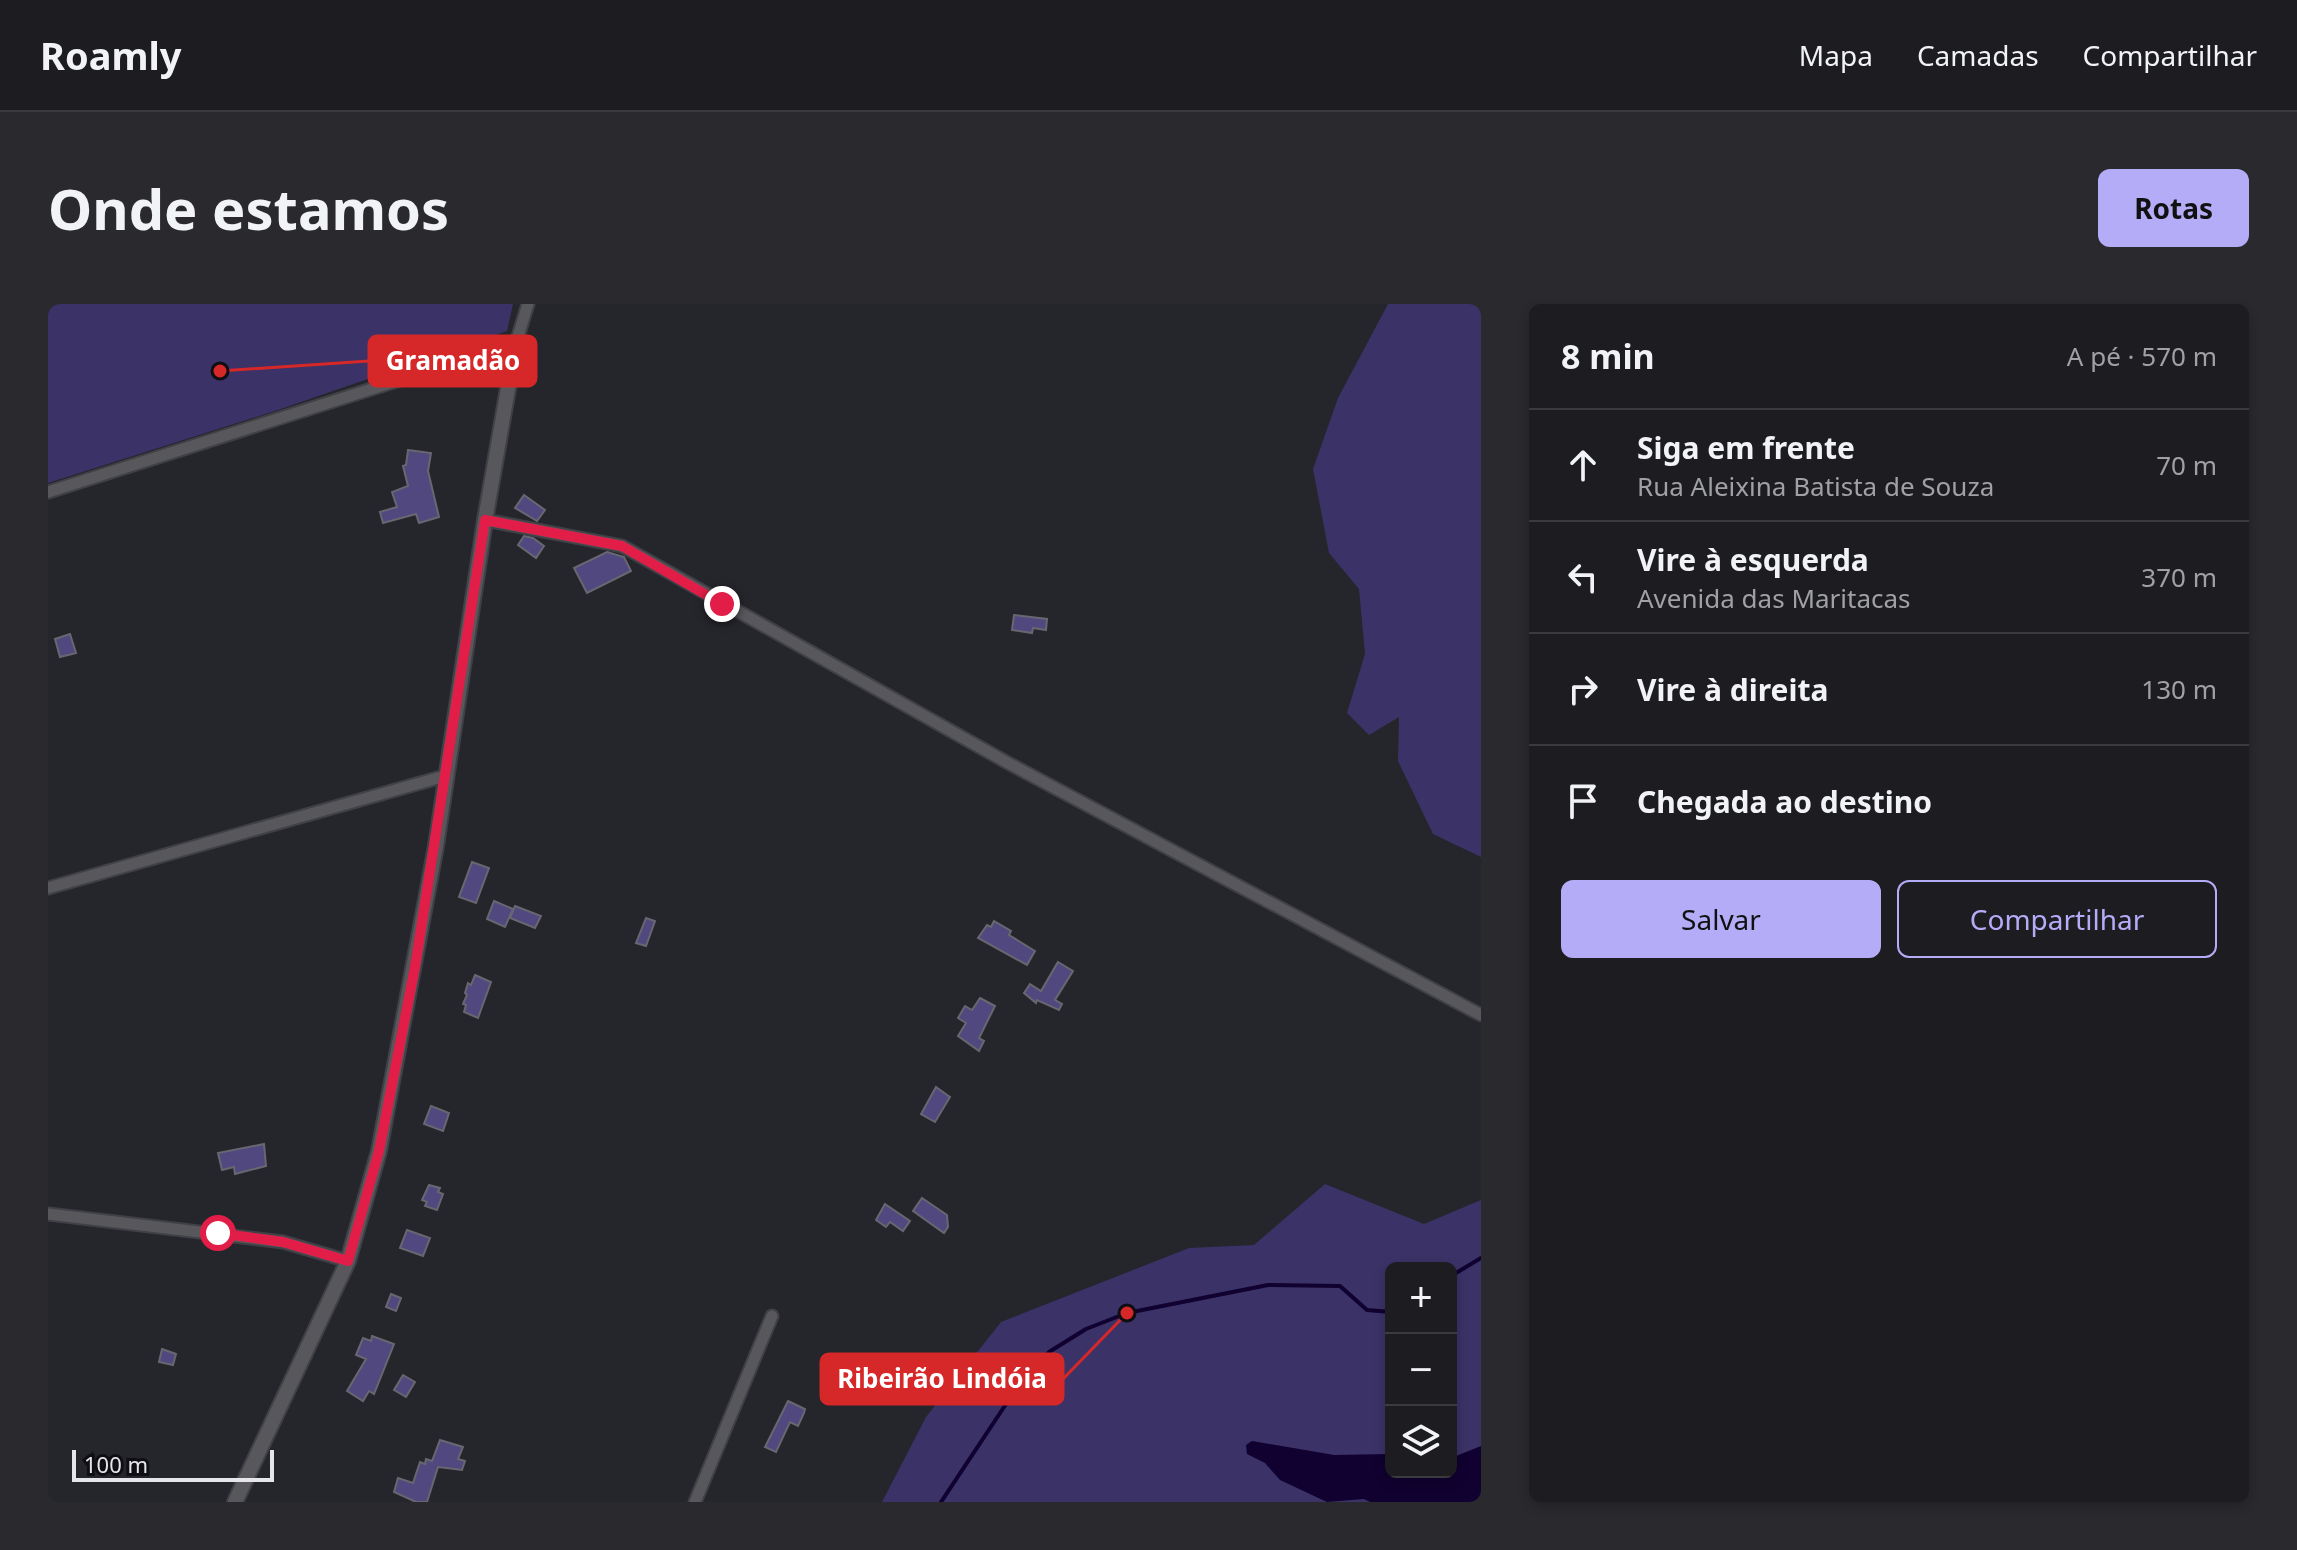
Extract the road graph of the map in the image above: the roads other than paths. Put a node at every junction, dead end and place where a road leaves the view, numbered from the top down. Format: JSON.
{"nodes":[{"id":1,"x":528,"y":304,"type":"edge"},
{"id":2,"x":516,"y":343,"type":"junction"},
{"id":3,"x":48,"y":492,"type":"edge"},
{"id":4,"x":485,"y":520,"type":"junction"},
{"id":5,"x":445,"y":776,"type":"junction"},
{"id":6,"x":48,"y":888,"type":"edge"},
{"id":7,"x":1481,"y":1015,"type":"edge"},
{"id":8,"x":48,"y":1214,"type":"edge"},
{"id":9,"x":348,"y":1261,"type":"junction"},
{"id":10,"x":772,"y":1316,"type":"dead end"},
{"id":11,"x":235,"y":1502,"type":"edge"},
{"id":12,"x":695,"y":1502,"type":"edge"}],
"edges":[{"from":1,"to":2,"type":"street"},
{"from":2,"to":3,"type":"street"},
{"from":2,"to":4,"type":"street"},
{"from":4,"to":5,"type":"street"},
{"from":4,"to":7,"type":"street"},
{"from":5,"to":6,"type":"street"},
{"from":5,"to":9,"type":"street"},
{"from":8,"to":9,"type":"street"},
{"from":9,"to":11,"type":"street"},
{"from":10,"to":12,"type":"street"}]}
